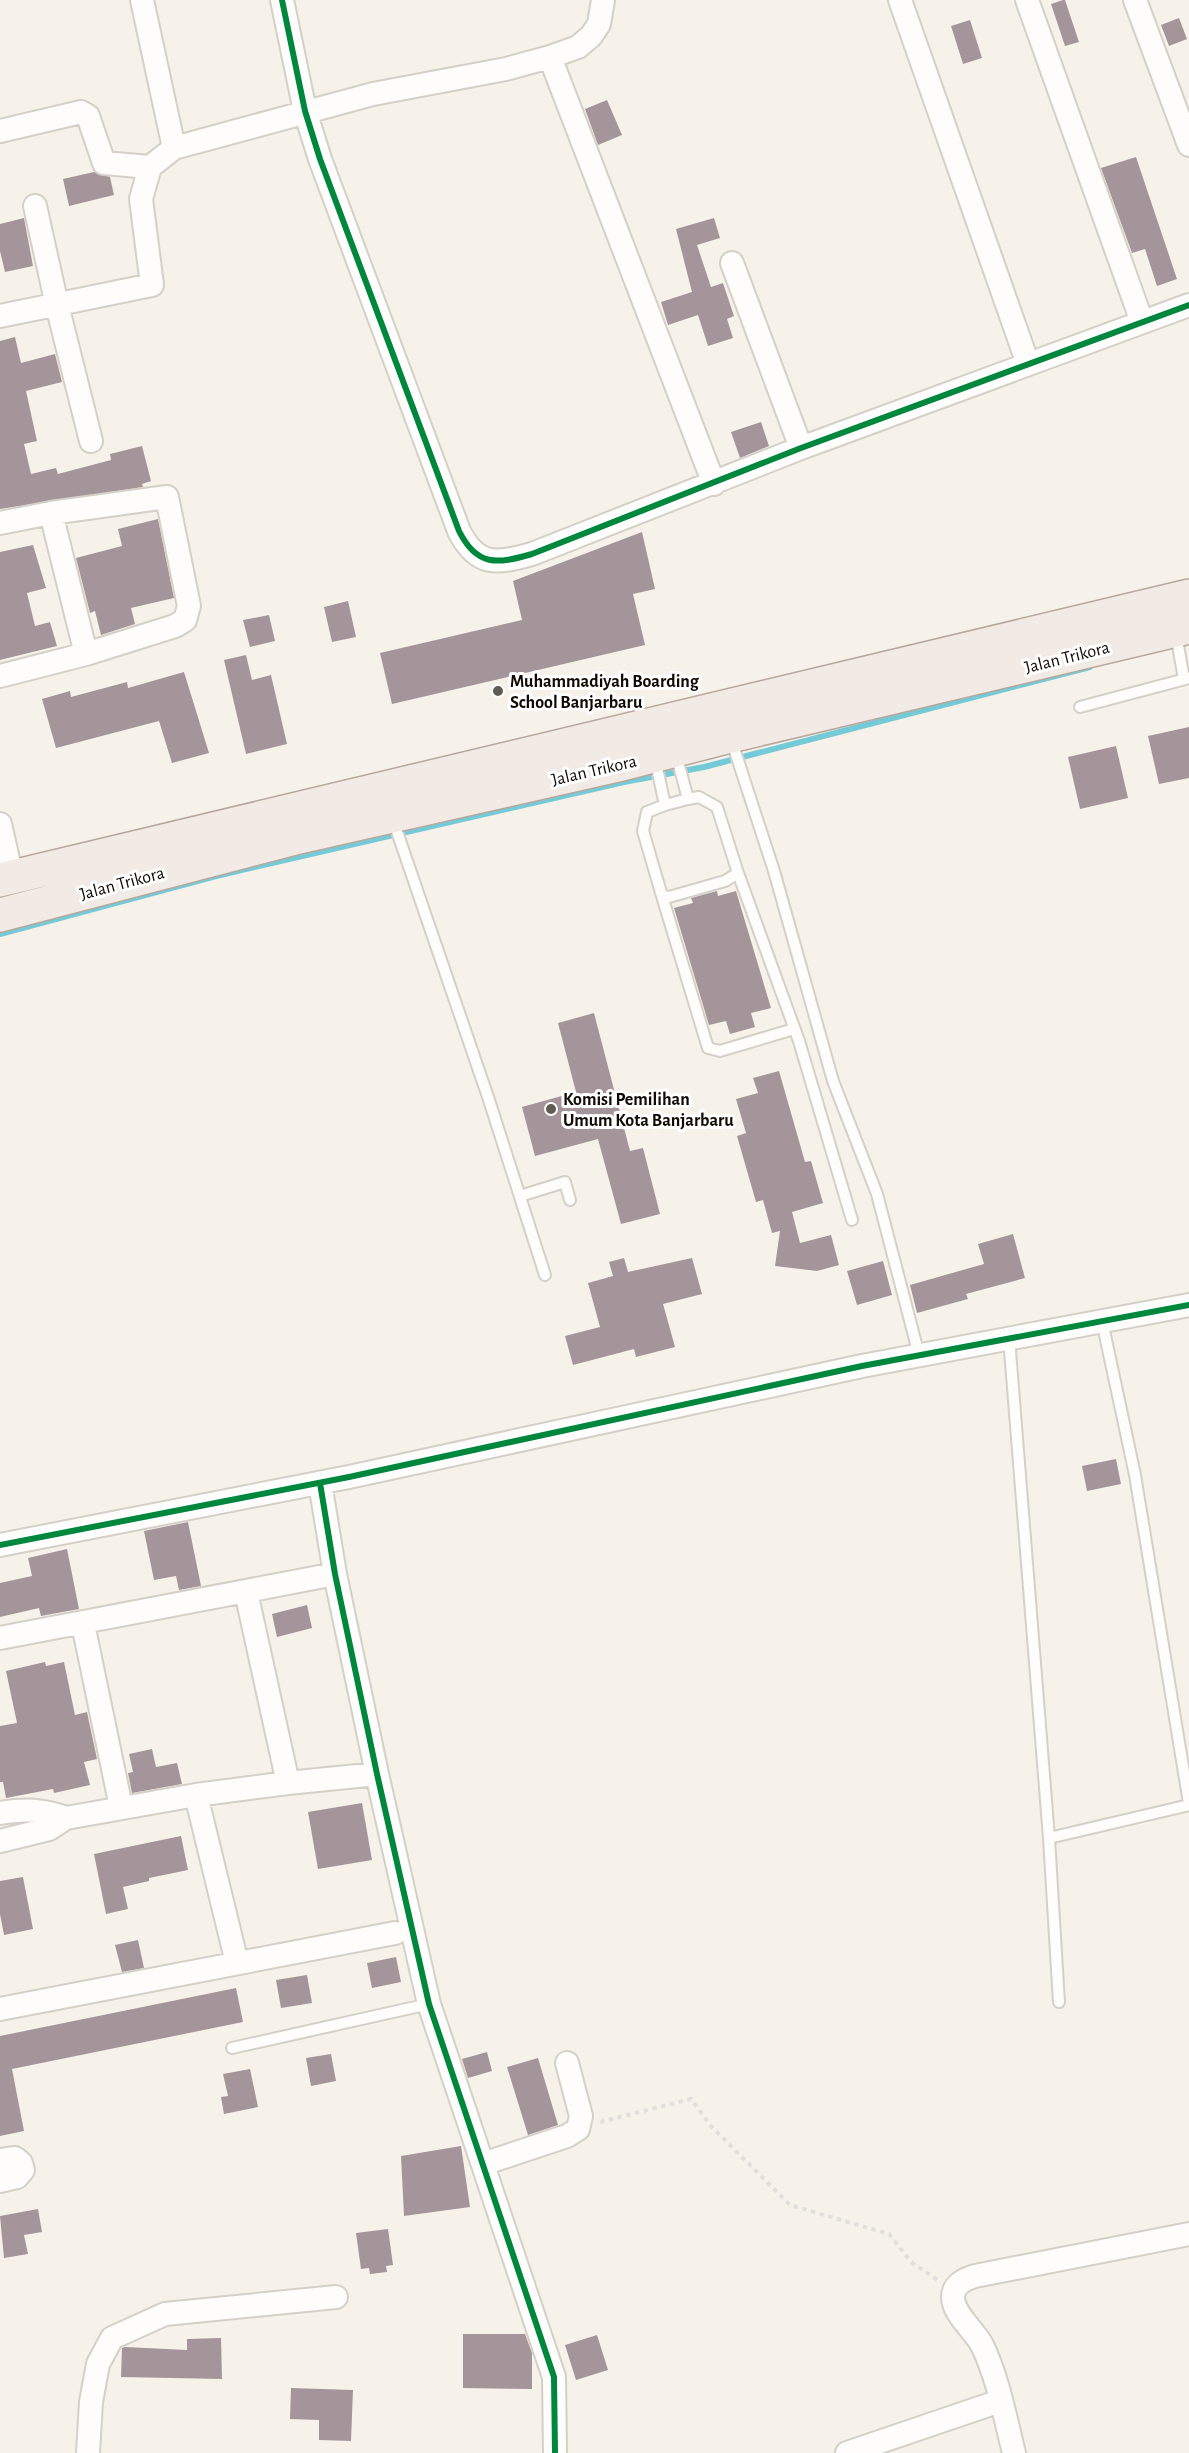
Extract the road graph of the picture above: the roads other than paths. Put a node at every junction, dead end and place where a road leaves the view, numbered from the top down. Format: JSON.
{"nodes":[{"id":1,"x":142,"y":0,"type":"edge"},
{"id":2,"x":282,"y":0,"type":"edge"},
{"id":3,"x":603,"y":0,"type":"edge"},
{"id":4,"x":900,"y":0,"type":"edge"},
{"id":5,"x":1027,"y":0,"type":"edge"},
{"id":6,"x":1135,"y":0,"type":"edge"},
{"id":7,"x":550,"y":57,"type":"junction"},
{"id":8,"x":305,"y":111,"type":"junction"},
{"id":9,"x":0,"y":131,"type":"edge"},
{"id":10,"x":1189,"y":145,"type":"edge"},
{"id":11,"x":174,"y":148,"type":"junction"},
{"id":12,"x":150,"y":167,"type":"junction"},
{"id":13,"x":35,"y":206,"type":"dead end"},
{"id":14,"x":732,"y":263,"type":"dead end"},
{"id":15,"x":57,"y":305,"type":"junction"},
{"id":16,"x":1189,"y":305,"type":"edge"},
{"id":17,"x":0,"y":316,"type":"edge"},
{"id":18,"x":1142,"y":322,"type":"junction"},
{"id":19,"x":1028,"y":364,"type":"junction"},
{"id":20,"x":91,"y":441,"type":"dead end"},
{"id":21,"x":801,"y":448,"type":"junction"},
{"id":22,"x":714,"y":484,"type":"junction"},
{"id":23,"x":51,"y":513,"type":"junction"},
{"id":24,"x":0,"y":523,"type":"edge"},
{"id":25,"x":1189,"y":596,"type":"edge"},
{"id":26,"x":1182,"y":629,"type":"edge"},
{"id":27,"x":86,"y":654,"type":"junction"},
{"id":28,"x":0,"y":676,"type":"edge"},
{"id":29,"x":1186,"y":679,"type":"edge"},
{"id":30,"x":845,"y":695,"type":"junction"},
{"id":31,"x":1080,"y":707,"type":"dead end"},
{"id":32,"x":730,"y":736,"type":"junction"},
{"id":33,"x":665,"y":754,"type":"junction"},
{"id":34,"x":688,"y":799,"type":"junction"},
{"id":35,"x":665,"y":805,"type":"junction"},
{"id":36,"x":0,"y":824,"type":"edge"},
{"id":37,"x":395,"y":825,"type":"junction"},
{"id":38,"x":738,"y":873,"type":"junction"},
{"id":39,"x":6,"y":878,"type":"edge"},
{"id":40,"x":662,"y":896,"type":"junction"},
{"id":41,"x":0,"y":915,"type":"edge"},
{"id":42,"x":794,"y":1029,"type":"junction"},
{"id":43,"x":520,"y":1196,"type":"junction"},
{"id":44,"x":570,"y":1200,"type":"dead end"},
{"id":45,"x":852,"y":1220,"type":"dead end"},
{"id":46,"x":545,"y":1275,"type":"dead end"},
{"id":47,"x":1189,"y":1305,"type":"edge"},
{"id":48,"x":1102,"y":1321,"type":"junction"},
{"id":49,"x":1009,"y":1338,"type":"junction"},
{"id":50,"x":919,"y":1355,"type":"junction"},
{"id":51,"x":320,"y":1483,"type":"junction"},
{"id":52,"x":0,"y":1545,"type":"edge"},
{"id":53,"x":335,"y":1574,"type":"junction"},
{"id":54,"x":246,"y":1592,"type":"junction"},
{"id":55,"x":83,"y":1624,"type":"junction"},
{"id":56,"x":0,"y":1638,"type":"edge"},
{"id":57,"x":377,"y":1774,"type":"junction"},
{"id":58,"x":288,"y":1783,"type":"junction"},
{"id":59,"x":196,"y":1795,"type":"junction"},
{"id":60,"x":1189,"y":1804,"type":"edge"},
{"id":61,"x":121,"y":1807,"type":"junction"},
{"id":62,"x":0,"y":1813,"type":"edge"},
{"id":63,"x":66,"y":1818,"type":"junction"},
{"id":64,"x":1049,"y":1838,"type":"junction"},
{"id":65,"x":0,"y":1841,"type":"edge"},
{"id":66,"x":395,"y":1933,"type":"dead end"},
{"id":67,"x":237,"y":1963,"type":"junction"},
{"id":68,"x":1059,"y":2002,"type":"dead end"},
{"id":69,"x":429,"y":2004,"type":"junction"},
{"id":70,"x":0,"y":2009,"type":"edge"},
{"id":71,"x":232,"y":2048,"type":"dead end"},
{"id":72,"x":567,"y":2063,"type":"dead end"},
{"id":73,"x":0,"y":2160,"type":"edge"},
{"id":74,"x":483,"y":2164,"type":"junction"},
{"id":75,"x":0,"y":2181,"type":"edge"},
{"id":76,"x":1189,"y":2234,"type":"edge"},
{"id":77,"x":336,"y":2297,"type":"dead end"},
{"id":78,"x":1000,"y":2402,"type":"junction"},
{"id":79,"x":88,"y":2453,"type":"edge"},
{"id":80,"x":555,"y":2453,"type":"edge"},
{"id":81,"x":847,"y":2453,"type":"edge"},
{"id":82,"x":1014,"y":2453,"type":"edge"}],
"edges":[{"from":1,"to":11,"type":"street"},
{"from":2,"to":8,"type":"street"},
{"from":3,"to":7,"type":"street"},
{"from":4,"to":19,"type":"street"},
{"from":5,"to":18,"type":"street"},
{"from":6,"to":10,"type":"street"},
{"from":7,"to":8,"type":"street"},
{"from":7,"to":22,"type":"street"},
{"from":8,"to":11,"type":"street"},
{"from":8,"to":22,"type":"street"},
{"from":9,"to":12,"type":"street"},
{"from":11,"to":12,"type":"street"},
{"from":12,"to":15,"type":"street"},
{"from":13,"to":15,"type":"street"},
{"from":14,"to":21,"type":"street"},
{"from":15,"to":17,"type":"street"},
{"from":15,"to":20,"type":"street"},
{"from":16,"to":18,"type":"street"},
{"from":18,"to":19,"type":"street"},
{"from":19,"to":21,"type":"street"},
{"from":21,"to":22,"type":"street"},
{"from":23,"to":24,"type":"street"},
{"from":23,"to":27,"type":"street"},
{"from":23,"to":27,"type":"street"},
{"from":25,"to":30,"type":"main road","name":"Jalan Trikora"},
{"from":26,"to":29,"type":"lane"},
{"from":26,"to":30,"type":"main road","name":"Jalan Trikora"},
{"from":27,"to":28,"type":"street"},
{"from":29,"to":31,"type":"lane"},
{"from":30,"to":32,"type":"main road","name":"Jalan Trikora"},
{"from":30,"to":39,"type":"main road","name":"Jalan Trikora"},
{"from":32,"to":33,"type":"main road","name":"Jalan Trikora"},
{"from":32,"to":50,"type":"lane"},
{"from":33,"to":34,"type":"lane"},
{"from":33,"to":35,"type":"lane"},
{"from":33,"to":37,"type":"main road","name":"Jalan Trikora"},
{"from":34,"to":35,"type":"lane"},
{"from":34,"to":38,"type":"lane"},
{"from":35,"to":40,"type":"lane"},
{"from":36,"to":39,"type":"street"},
{"from":37,"to":41,"type":"main road","name":"Jalan Trikora"},
{"from":37,"to":43,"type":"lane"},
{"from":38,"to":40,"type":"lane"},
{"from":38,"to":42,"type":"lane"},
{"from":40,"to":42,"type":"lane"},
{"from":42,"to":45,"type":"lane"},
{"from":43,"to":44,"type":"lane"},
{"from":43,"to":46,"type":"lane"},
{"from":47,"to":48,"type":"street"},
{"from":48,"to":49,"type":"street"},
{"from":48,"to":60,"type":"lane"},
{"from":49,"to":50,"type":"street"},
{"from":49,"to":64,"type":"lane"},
{"from":50,"to":51,"type":"street"},
{"from":51,"to":52,"type":"street"},
{"from":51,"to":53,"type":"street"},
{"from":53,"to":54,"type":"street"},
{"from":53,"to":57,"type":"street"},
{"from":54,"to":55,"type":"street"},
{"from":54,"to":58,"type":"street"},
{"from":55,"to":56,"type":"street"},
{"from":55,"to":61,"type":"street"},
{"from":57,"to":58,"type":"street"},
{"from":57,"to":69,"type":"street"},
{"from":58,"to":59,"type":"street"},
{"from":59,"to":61,"type":"street"},
{"from":59,"to":67,"type":"street"},
{"from":60,"to":64,"type":"lane"},
{"from":61,"to":63,"type":"street"},
{"from":62,"to":63,"type":"street"},
{"from":63,"to":65,"type":"street"},
{"from":64,"to":68,"type":"lane"},
{"from":66,"to":67,"type":"street"},
{"from":67,"to":70,"type":"street"},
{"from":69,"to":71,"type":"lane"},
{"from":69,"to":74,"type":"street"},
{"from":72,"to":74,"type":"street"},
{"from":73,"to":75,"type":"street"},
{"from":74,"to":80,"type":"street"},
{"from":76,"to":78,"type":"street"},
{"from":77,"to":79,"type":"street"},
{"from":78,"to":81,"type":"street"},
{"from":78,"to":82,"type":"street"}]}
